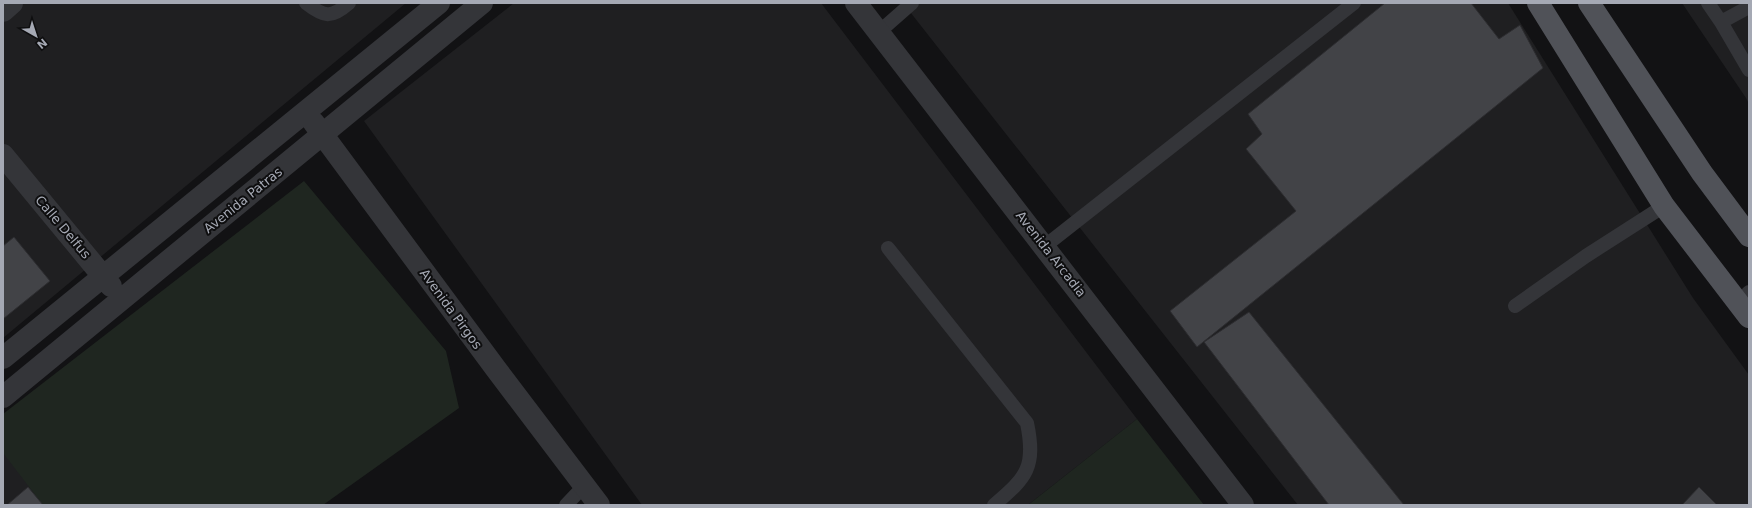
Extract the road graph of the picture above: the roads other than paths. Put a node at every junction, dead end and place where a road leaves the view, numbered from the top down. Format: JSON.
{"nodes":[{"id":1,"x":12,"y":3,"type":"edge"},
{"id":2,"x":306,"y":3,"type":"edge"},
{"id":3,"x":350,"y":3,"type":"edge"},
{"id":4,"x":440,"y":3,"type":"edge"},
{"id":5,"x":482,"y":3,"type":"edge"},
{"id":6,"x":856,"y":3,"type":"edge"},
{"id":7,"x":912,"y":3,"type":"edge"},
{"id":8,"x":1354,"y":3,"type":"edge"},
{"id":9,"x":1538,"y":3,"type":"edge"},
{"id":10,"x":1589,"y":3,"type":"edge"},
{"id":11,"x":1708,"y":3,"type":"edge"},
{"id":12,"x":1749,"y":7,"type":"edge"},
{"id":13,"x":3,"y":10,"type":"edge"},
{"id":14,"x":1721,"y":22,"type":"junction"},
{"id":15,"x":879,"y":32,"type":"junction"},
{"id":16,"x":1749,"y":70,"type":"edge"},
{"id":17,"x":306,"y":111,"type":"junction"},
{"id":18,"x":323,"y":134,"type":"junction"},
{"id":19,"x":6,"y":164,"type":"edge"},
{"id":20,"x":1664,"y":206,"type":"junction"},
{"id":21,"x":1749,"y":236,"type":"edge"},
{"id":22,"x":1045,"y":246,"type":"junction"},
{"id":23,"x":888,"y":248,"type":"dead end"},
{"id":24,"x":102,"y":275,"type":"junction"},
{"id":25,"x":122,"y":300,"type":"junction"},
{"id":26,"x":1745,"y":304,"type":"edge"},
{"id":27,"x":1515,"y":306,"type":"dead end"},
{"id":28,"x":3,"y":358,"type":"edge"},
{"id":29,"x":3,"y":397,"type":"edge"},
{"id":30,"x":585,"y":485,"type":"junction"},
{"id":31,"x":566,"y":505,"type":"edge"},
{"id":32,"x":599,"y":505,"type":"edge"},
{"id":33,"x":994,"y":505,"type":"edge"},
{"id":34,"x":1244,"y":505,"type":"edge"}],
"edges":[{"from":1,"to":13,"type":"street"},
{"from":2,"to":3,"type":"lane"},
{"from":4,"to":17,"type":"street"},
{"from":5,"to":18,"type":"street","name":"Avenida Patras"},
{"from":6,"to":15,"type":"street","name":"Avenida Arcadia"},
{"from":7,"to":15,"type":"lane"},
{"from":8,"to":22,"type":"lane"},
{"from":9,"to":20,"type":"main road"},
{"from":10,"to":21,"type":"main road"},
{"from":11,"to":14,"type":"lane"},
{"from":12,"to":14,"type":"lane"},
{"from":14,"to":16,"type":"lane"},
{"from":15,"to":22,"type":"street","name":"Avenida Arcadia"},
{"from":17,"to":18,"type":"street","name":"Avenida Pirgos"},
{"from":17,"to":24,"type":"street"},
{"from":18,"to":25,"type":"street","name":"Avenida Patras"},
{"from":18,"to":30,"type":"street","name":"Avenida Pirgos"},
{"from":19,"to":24,"type":"street","name":"Calle Delfus"},
{"from":20,"to":26,"type":"main road"},
{"from":20,"to":27,"type":"lane"},
{"from":22,"to":34,"type":"street","name":"Avenida Arcadia"},
{"from":23,"to":33,"type":"lane"},
{"from":24,"to":25,"type":"street","name":"Calle Delfus"},
{"from":24,"to":28,"type":"street"},
{"from":25,"to":29,"type":"street","name":"Avenida Patras"},
{"from":30,"to":31,"type":"lane"},
{"from":30,"to":32,"type":"street","name":"Avenida Pirgos"}]}
